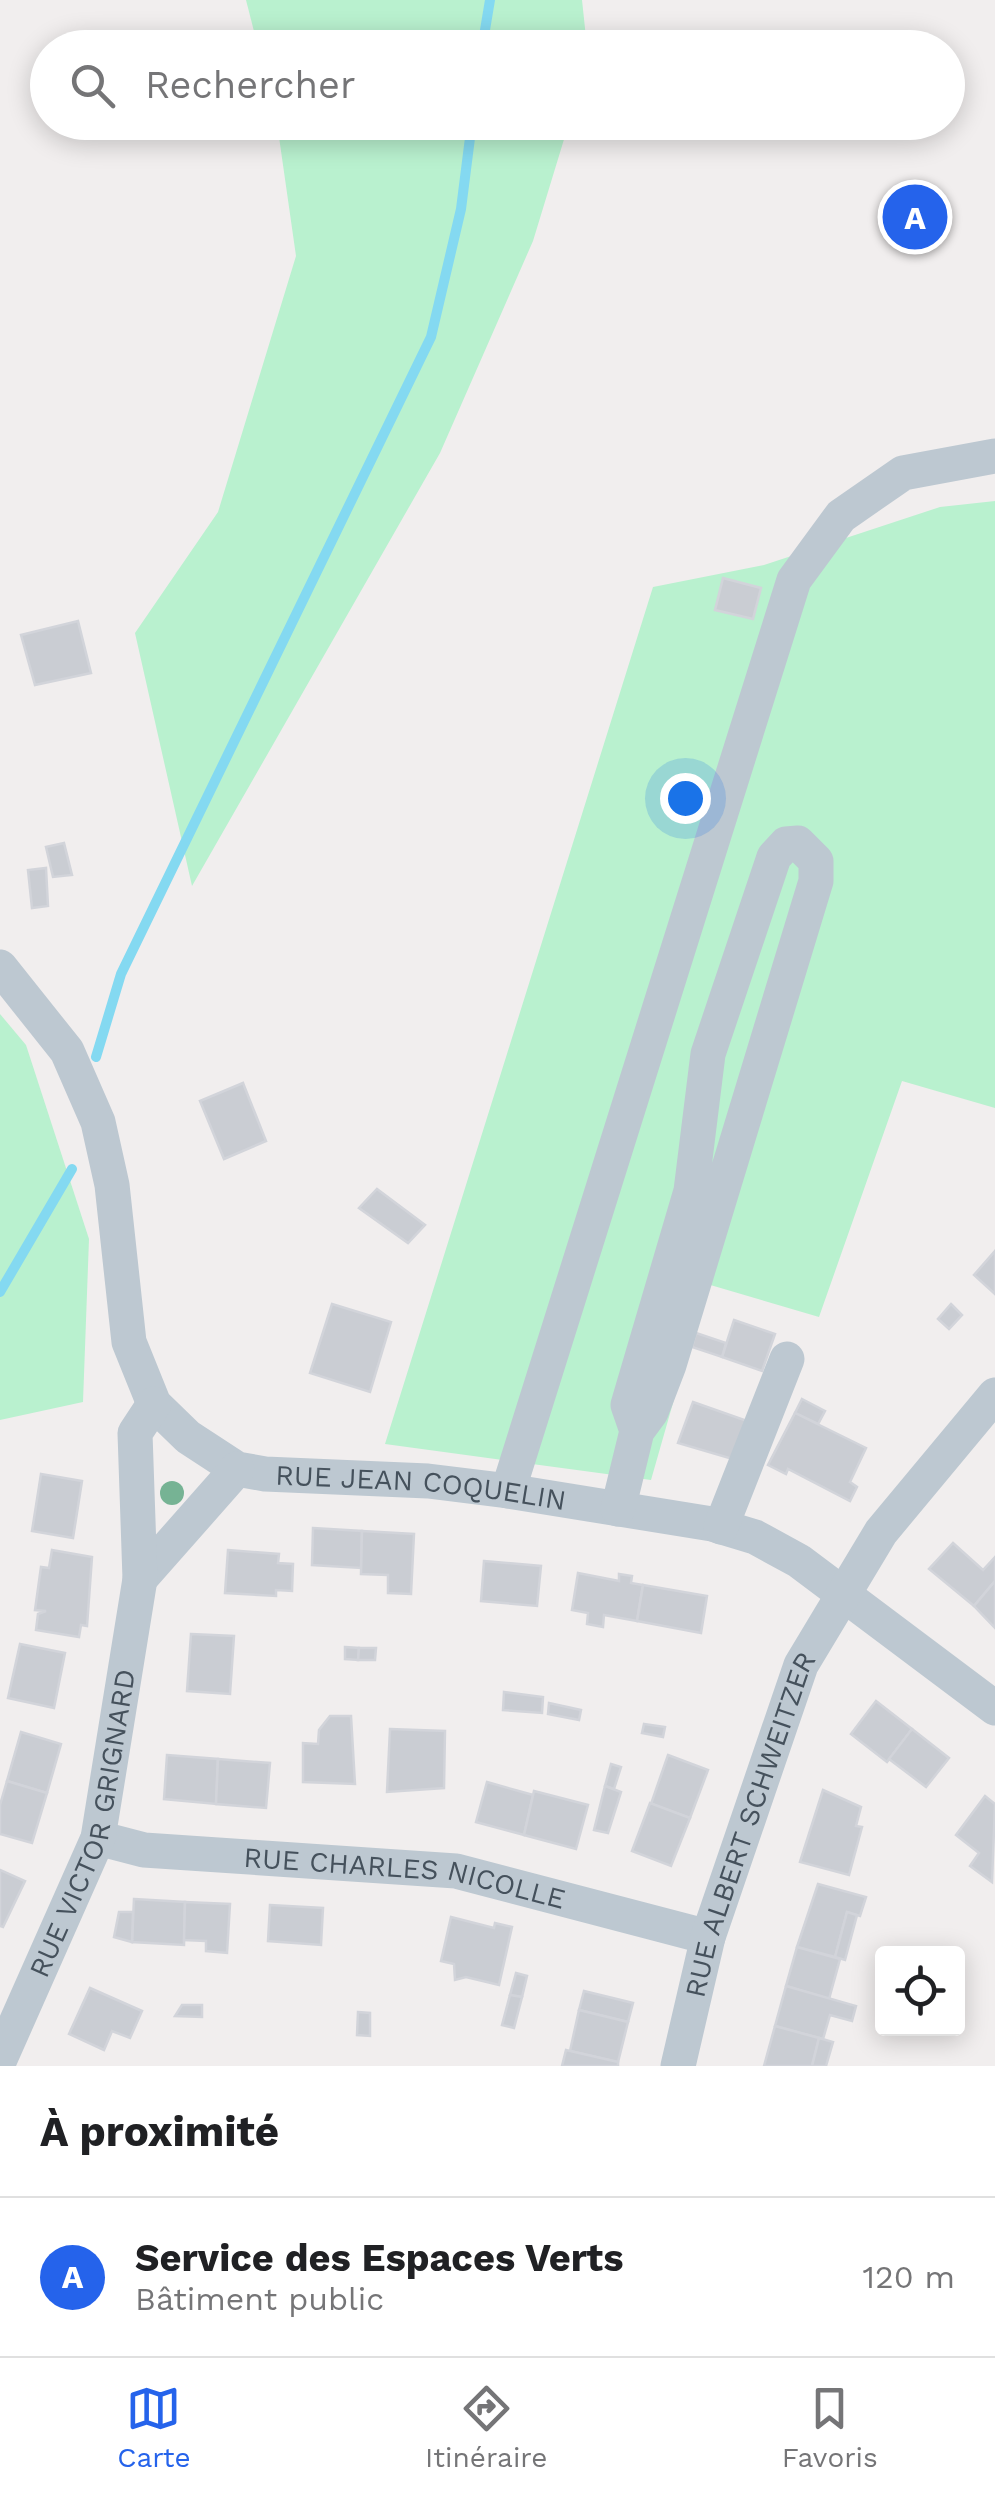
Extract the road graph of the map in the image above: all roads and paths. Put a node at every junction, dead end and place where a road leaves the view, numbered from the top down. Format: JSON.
{"nodes":[{"id":1,"x":995,"y":456,"type":"edge"},
{"id":2,"x":0,"y":966,"type":"edge"},
{"id":3,"x":787,"y":1359,"type":"dead end"},
{"id":4,"x":995,"y":1395,"type":"edge"},
{"id":5,"x":154,"y":1404,"type":"junction"},
{"id":6,"x":636,"y":1431,"type":"junction"},
{"id":7,"x":237,"y":1469,"type":"junction"},
{"id":8,"x":508,"y":1491,"type":"junction"},
{"id":9,"x":618,"y":1509,"type":"junction"},
{"id":10,"x":721,"y":1526,"type":"junction"},
{"id":11,"x":140,"y":1579,"type":"junction"},
{"id":12,"x":846,"y":1594,"type":"junction"},
{"id":13,"x":995,"y":1708,"type":"edge"},
{"id":14,"x":98,"y":1838,"type":"junction"},
{"id":15,"x":708,"y":1937,"type":"junction"},
{"id":16,"x":0,"y":2059,"type":"edge"},
{"id":17,"x":678,"y":2066,"type":"edge"}],
"edges":[{"from":1,"to":8,"type":"street"},
{"from":2,"to":5,"type":"street","name":"RUE JEAN COQUELIN"},
{"from":3,"to":10,"type":"street"},
{"from":4,"to":12,"type":"street","name":"RUE ALBERT SCHWEITZER"},
{"from":5,"to":7,"type":"street","name":"RUE JEAN COQUELIN"},
{"from":5,"to":11,"type":"street","name":"RUE VICTOR GRIGNARD"},
{"from":6,"to":6,"type":"street"},
{"from":6,"to":9,"type":"street"},
{"from":7,"to":8,"type":"street","name":"RUE JEAN COQUELIN"},
{"from":7,"to":11,"type":"street"},
{"from":8,"to":9,"type":"street","name":"RUE JEAN COQUELIN"},
{"from":9,"to":10,"type":"street","name":"RUE JEAN COQUELIN"},
{"from":10,"to":12,"type":"street","name":"RUE JEAN COQUELIN"},
{"from":11,"to":14,"type":"street","name":"RUE VICTOR GRIGNARD"},
{"from":12,"to":13,"type":"street","name":"RUE JEAN COQUELIN"},
{"from":12,"to":15,"type":"street","name":"RUE ALBERT SCHWEITZER"},
{"from":14,"to":15,"type":"street","name":"RUE CHARLES NICOLLE"},
{"from":14,"to":16,"type":"street","name":"RUE VICTOR GRIGNARD"},
{"from":15,"to":17,"type":"street","name":"RUE ALBERT SCHWEITZER"}]}
